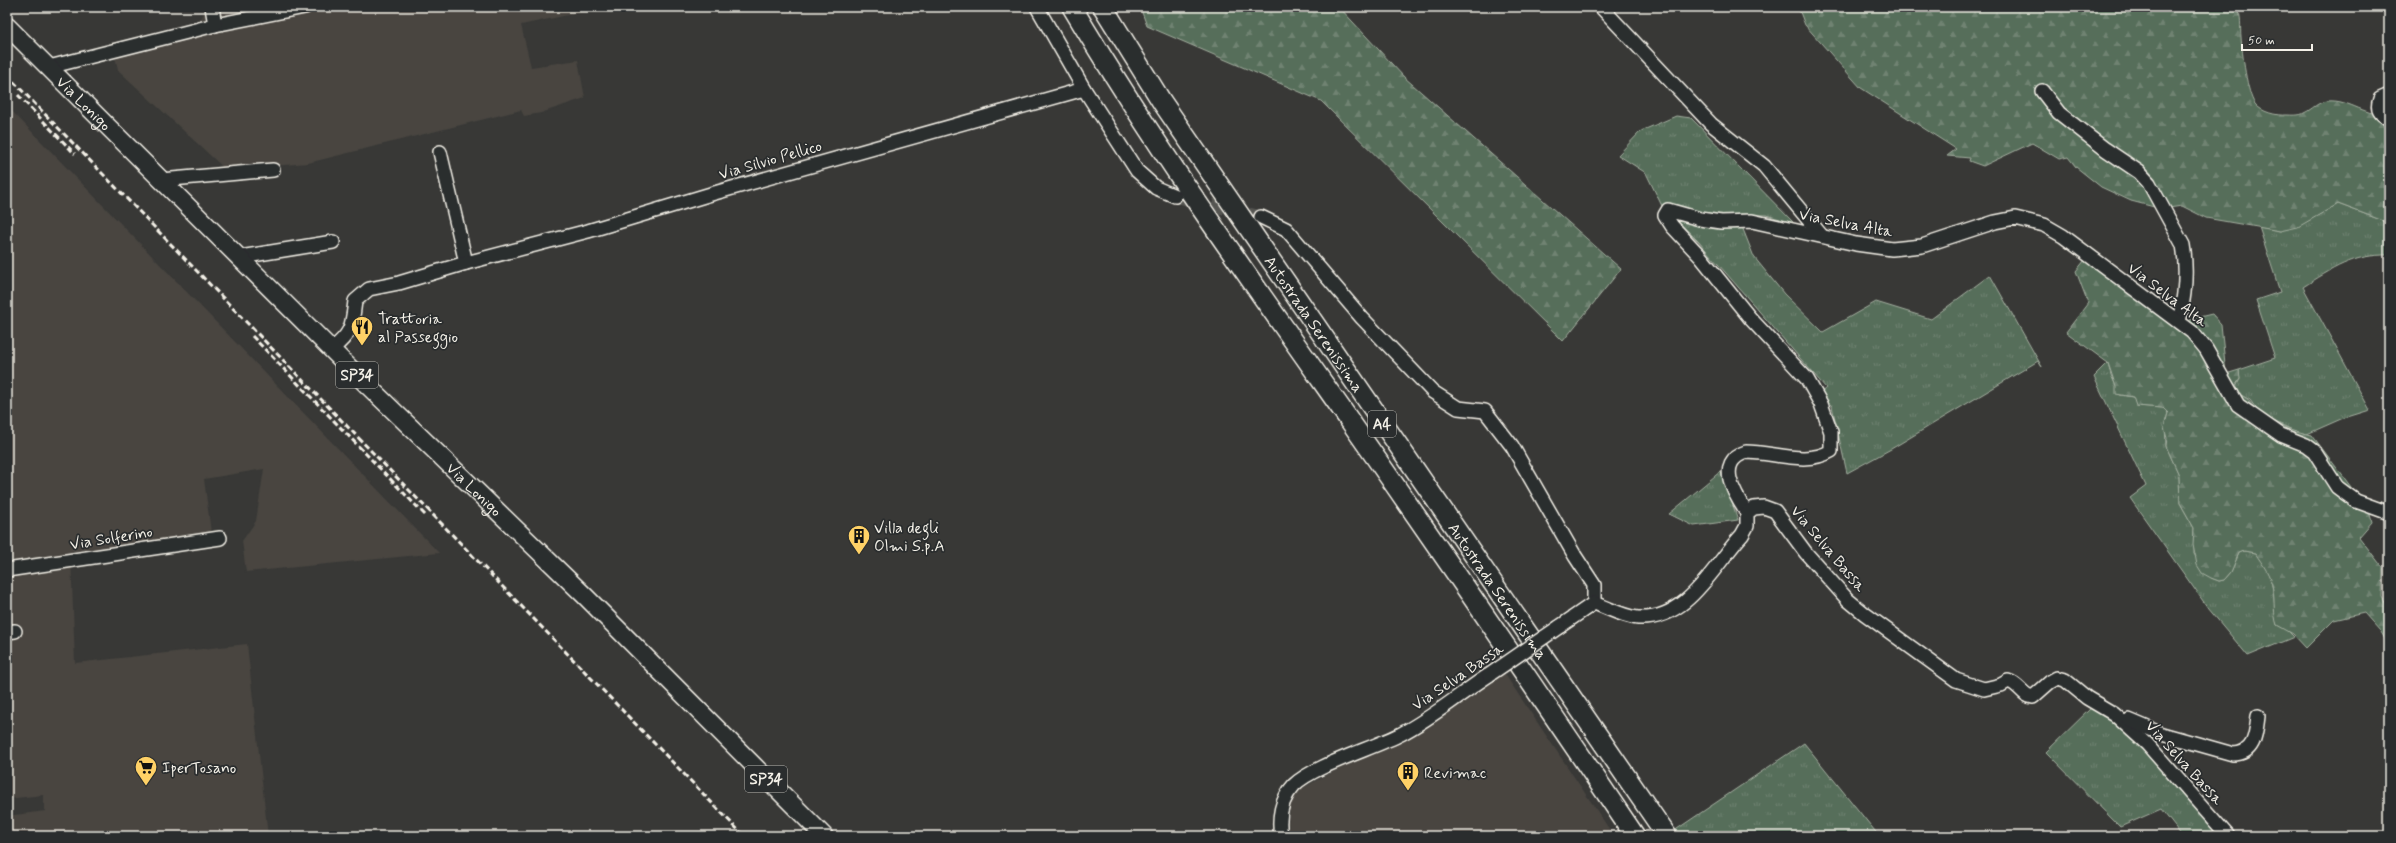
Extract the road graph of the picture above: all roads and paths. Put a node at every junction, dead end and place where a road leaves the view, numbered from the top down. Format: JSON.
{"nodes":[{"id":1,"x":212,"y":7,"type":"edge"},
{"id":2,"x":305,"y":7,"type":"edge"},
{"id":3,"x":1037,"y":7,"type":"edge"},
{"id":4,"x":1072,"y":7,"type":"edge"},
{"id":5,"x":1103,"y":7,"type":"edge"},
{"id":6,"x":1601,"y":7,"type":"edge"},
{"id":7,"x":215,"y":25,"type":"junction"},
{"id":8,"x":7,"y":26,"type":"edge"},
{"id":9,"x":49,"y":67,"type":"junction"},
{"id":10,"x":1084,"y":89,"type":"junction"},
{"id":11,"x":2042,"y":91,"type":"dead end"},
{"id":12,"x":2389,"y":95,"type":"edge"},
{"id":13,"x":2389,"y":120,"type":"edge"},
{"id":14,"x":440,"y":152,"type":"dead end"},
{"id":15,"x":273,"y":170,"type":"dead end"},
{"id":16,"x":161,"y":180,"type":"junction"},
{"id":17,"x":1175,"y":196,"type":"tunnel mouth"},
{"id":18,"x":1261,"y":217,"type":"tunnel mouth"},
{"id":19,"x":1821,"y":235,"type":"junction"},
{"id":20,"x":333,"y":242,"type":"dead end"},
{"id":21,"x":240,"y":257,"type":"junction"},
{"id":22,"x":466,"y":263,"type":"junction"},
{"id":23,"x":2176,"y":319,"type":"junction"},
{"id":24,"x":331,"y":350,"type":"junction"},
{"id":25,"x":1747,"y":513,"type":"junction"},
{"id":26,"x":2389,"y":513,"type":"edge"},
{"id":27,"x":220,"y":538,"type":"dead end"},
{"id":28,"x":7,"y":570,"type":"edge"},
{"id":29,"x":1594,"y":603,"type":"junction"},
{"id":30,"x":2114,"y":714,"type":"junction"},
{"id":31,"x":2258,"y":716,"type":"dead end"},
{"id":32,"x":824,"y":836,"type":"edge"},
{"id":33,"x":1281,"y":836,"type":"edge"},
{"id":34,"x":1635,"y":836,"type":"edge"},
{"id":35,"x":1667,"y":836,"type":"edge"},
{"id":36,"x":2228,"y":836,"type":"edge"}],
"edges":[{"from":1,"to":7,"type":"street"},
{"from":2,"to":7,"type":"street"},
{"from":3,"to":10,"type":"street"},
{"from":4,"to":34,"type":"highway","name":"Autostrada Serenissima","number":"A4"},
{"from":5,"to":35,"type":"highway","name":"Autostrada Serenissima","number":"A4"},
{"from":6,"to":19,"type":"street"},
{"from":7,"to":9,"type":"street"},
{"from":8,"to":9,"type":"main road","name":"Via Lonigo","number":"SP34"},
{"from":9,"to":16,"type":"main road","name":"Via Lonigo","number":"SP34"},
{"from":10,"to":17,"type":"street"},
{"from":10,"to":22,"type":"street","name":"Via Silvio Pellico"},
{"from":11,"to":23,"type":"street"},
{"from":12,"to":13,"type":"street"},
{"from":14,"to":22,"type":"street"},
{"from":15,"to":16,"type":"street"},
{"from":16,"to":21,"type":"main road","name":"Via Lonigo","number":"SP34"},
{"from":18,"to":29,"type":"street"},
{"from":19,"to":23,"type":"street","name":"Via Selva Alta"},
{"from":19,"to":25,"type":"street","name":"Via Selva Alta"},
{"from":20,"to":21,"type":"street"},
{"from":21,"to":24,"type":"main road","name":"Via Lonigo","number":"SP34"},
{"from":22,"to":24,"type":"street","name":"Via Silvio Pellico"},
{"from":23,"to":26,"type":"street","name":"Via Selva Alta"},
{"from":24,"to":32,"type":"main road","name":"Via Lonigo","number":"SP34"},
{"from":25,"to":29,"type":"street"},
{"from":25,"to":30,"type":"street","name":"Via Selva Bassa"},
{"from":27,"to":28,"type":"street","name":"Via Solferino"},
{"from":29,"to":33,"type":"street","name":"Via Selva Bassa","bridge":true},
{"from":30,"to":31,"type":"street","name":"Via Selva Bassa"},
{"from":30,"to":36,"type":"street","name":"Via Selva Bassa"}]}
